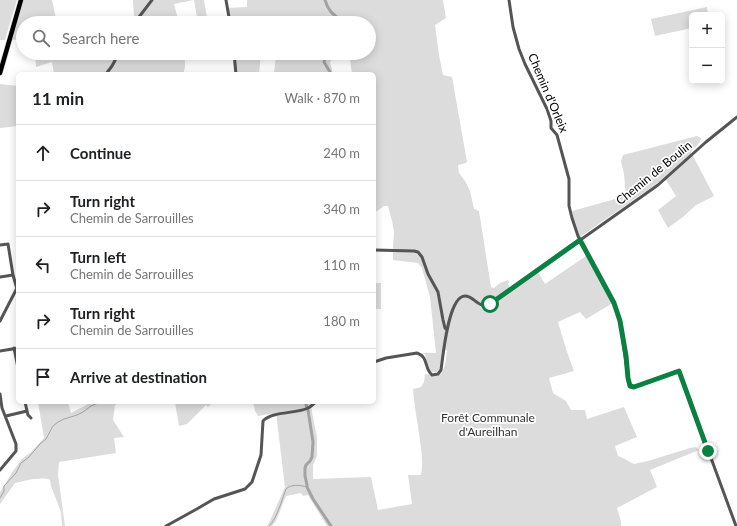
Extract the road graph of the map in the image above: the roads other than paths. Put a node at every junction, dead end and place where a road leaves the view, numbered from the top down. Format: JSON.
{"nodes":[{"id":1,"x":21,"y":0,"type":"edge"},
{"id":2,"x":152,"y":0,"type":"edge"},
{"id":3,"x":226,"y":0,"type":"edge"},
{"id":4,"x":509,"y":0,"type":"edge"},
{"id":5,"x":16,"y":16,"type":"edge"},
{"id":6,"x":140,"y":16,"type":"edge"},
{"id":7,"x":229,"y":16,"type":"edge"},
{"id":8,"x":16,"y":17,"type":"edge"},
{"id":9,"x":115,"y":60,"type":"edge"},
{"id":10,"x":235,"y":60,"type":"edge"},
{"id":11,"x":108,"y":72,"type":"edge"},
{"id":12,"x":236,"y":72,"type":"edge"},
{"id":13,"x":0,"y":73,"type":"edge"},
{"id":14,"x":737,"y":117,"type":"edge"},
{"id":15,"x":580,"y":240,"type":"junction"},
{"id":16,"x":0,"y":245,"type":"edge"},
{"id":17,"x":376,"y":250,"type":"edge"},
{"id":18,"x":13,"y":275,"type":"junction"},
{"id":19,"x":0,"y":277,"type":"edge"},
{"id":20,"x":16,"y":285,"type":"edge"},
{"id":21,"x":16,"y":290,"type":"edge"},
{"id":22,"x":0,"y":321,"type":"edge"},
{"id":23,"x":447,"y":330,"type":"junction"},
{"id":24,"x":14,"y":348,"type":"joint"},
{"id":25,"x":0,"y":351,"type":"edge"},
{"id":26,"x":16,"y":358,"type":"edge"},
{"id":27,"x":376,"y":361,"type":"edge"},
{"id":28,"x":0,"y":394,"type":"edge"},
{"id":29,"x":25,"y":404,"type":"edge"},
{"id":30,"x":314,"y":404,"type":"edge"},
{"id":31,"x":27,"y":411,"type":"junction"},
{"id":32,"x":6,"y":416,"type":"junction"},
{"id":33,"x":31,"y":418,"type":"dead end"},
{"id":34,"x":0,"y":470,"type":"edge"},
{"id":35,"x":166,"y":526,"type":"edge"},
{"id":36,"x":736,"y":526,"type":"edge"}],
"edges":[{"from":1,"to":5,"type":"main road"},
{"from":2,"to":6,"type":"street"},
{"from":3,"to":7,"type":"street"},
{"from":4,"to":15,"type":"street","name":"Chemin d'Orleix"},
{"from":8,"to":13,"type":"main road"},
{"from":9,"to":11,"type":"street"},
{"from":10,"to":12,"type":"street"},
{"from":14,"to":15,"type":"street","name":"Chemin de Boulin"},
{"from":15,"to":23,"type":"street","name":"Chemin de Boulin"},
{"from":15,"to":36,"type":"street","name":"Chemin d'Orleix"},
{"from":16,"to":18,"type":"street"},
{"from":17,"to":23,"type":"street"},
{"from":18,"to":19,"type":"street"},
{"from":18,"to":20,"type":"street"},
{"from":21,"to":22,"type":"street"},
{"from":23,"to":27,"type":"street"},
{"from":24,"to":25,"type":"street"},
{"from":24,"to":26,"type":"street"},
{"from":28,"to":32,"type":"street"},
{"from":29,"to":31,"type":"street"},
{"from":30,"to":35,"type":"street"},
{"from":31,"to":32,"type":"street"},
{"from":31,"to":33,"type":"street"},
{"from":32,"to":34,"type":"street"}]}
